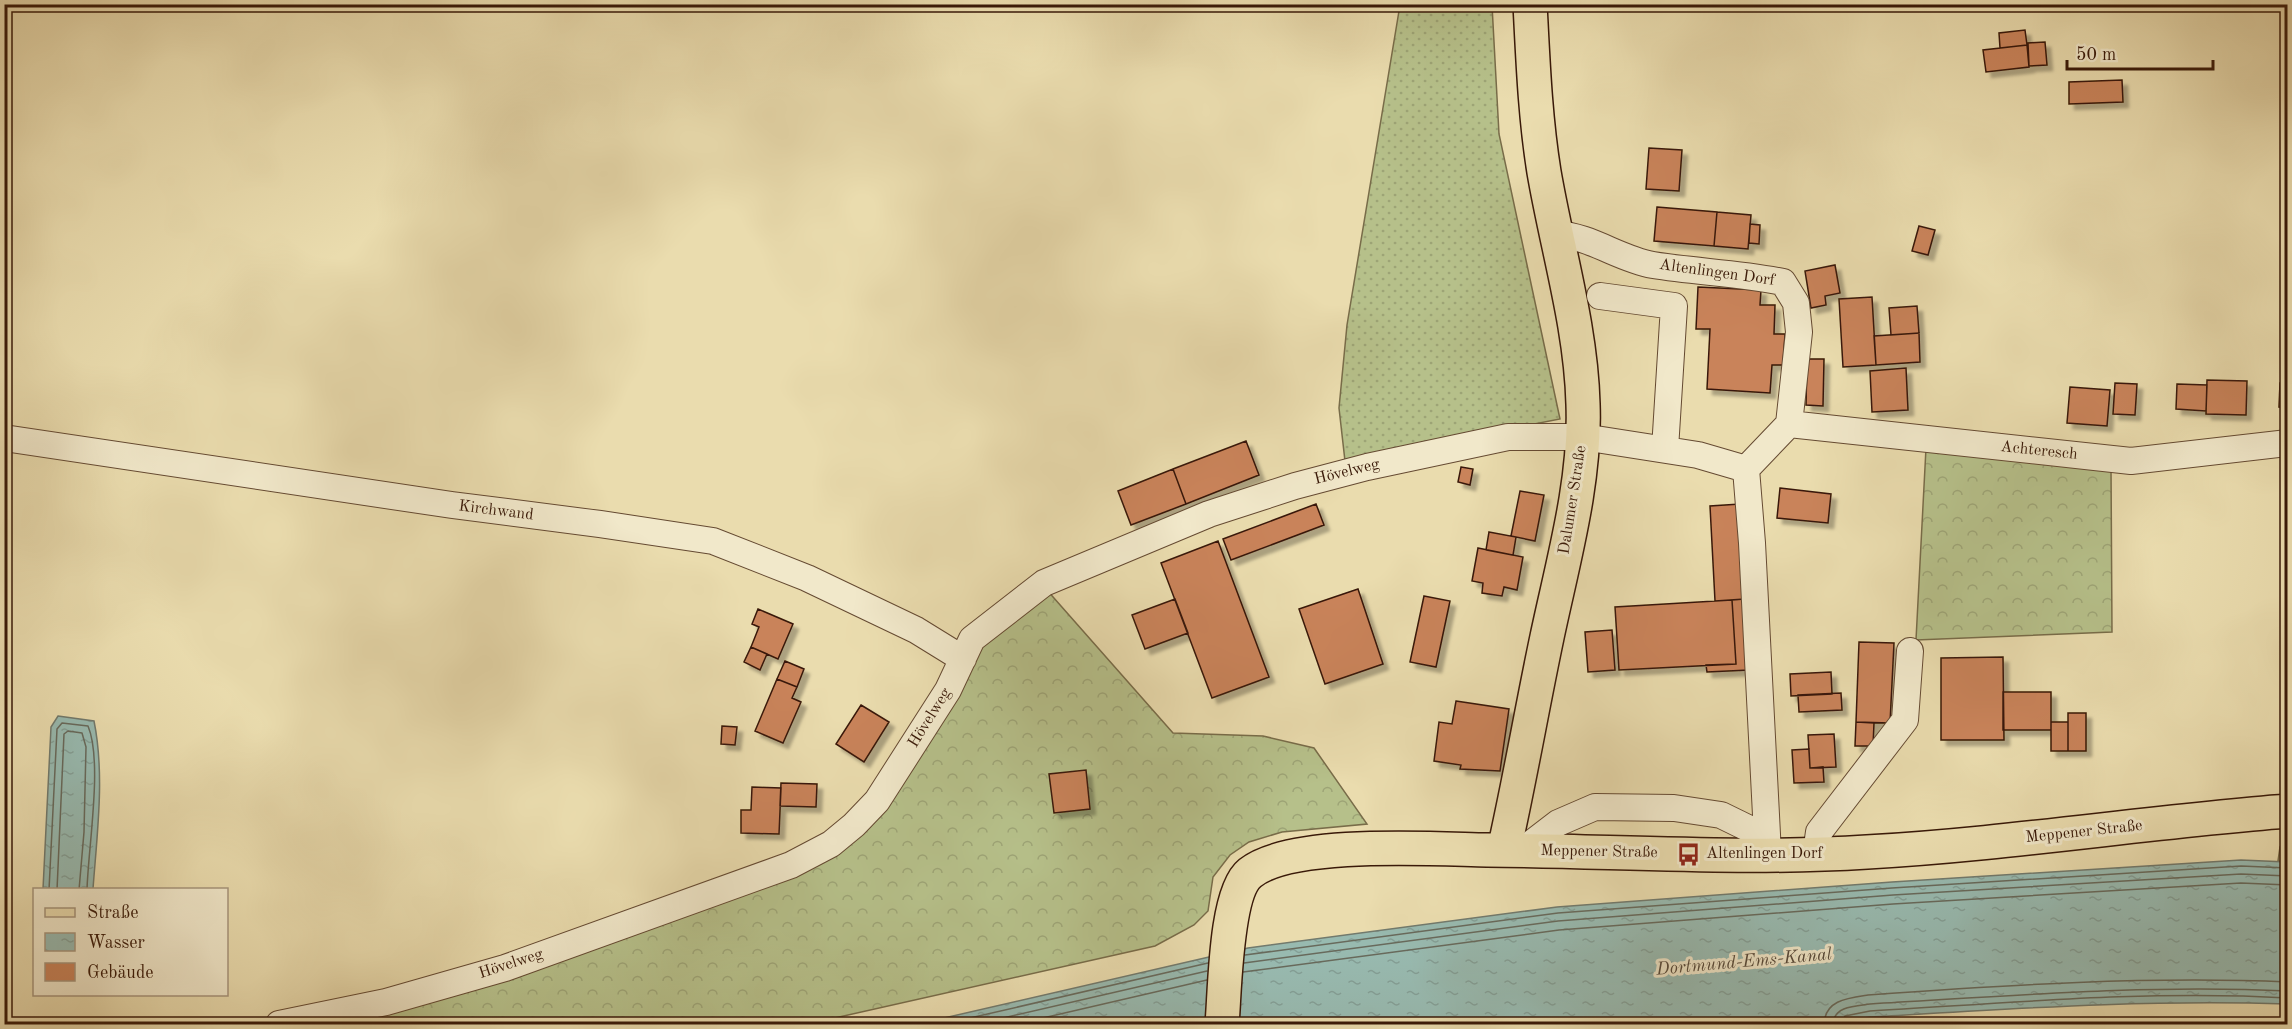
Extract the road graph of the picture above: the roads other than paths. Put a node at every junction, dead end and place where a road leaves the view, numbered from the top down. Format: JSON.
{"nodes":[{"id":1,"x":1530,"y":4,"type":"edge"},
{"id":2,"x":1557,"y":234,"type":"junction"},
{"id":3,"x":1600,"y":296,"type":"dead end"},
{"id":4,"x":1789,"y":424,"type":"junction"},
{"id":5,"x":1583,"y":437,"type":"junction"},
{"id":6,"x":4,"y":438,"type":"edge"},
{"id":7,"x":2288,"y":443,"type":"edge"},
{"id":8,"x":1665,"y":449,"type":"junction"},
{"id":9,"x":1746,"y":469,"type":"junction"},
{"id":10,"x":1910,"y":651,"type":"dead end"},
{"id":11,"x":963,"y":659,"type":"junction"},
{"id":12,"x":2288,"y":811,"type":"edge"},
{"id":13,"x":1767,"y":845,"type":"junction"},
{"id":14,"x":1513,"y":850,"type":"junction"},
{"id":15,"x":1816,"y":853,"type":"junction"},
{"id":16,"x":279,"y":1024,"type":"edge"},
{"id":17,"x":1222,"y":1024,"type":"edge"}],
"edges":[{"from":1,"to":2,"type":"main road","name":"Dalumer Straße"},
{"from":2,"to":4,"type":"street","name":"Altenlingen Dorf"},
{"from":2,"to":5,"type":"main road","name":"Dalumer Straße"},
{"from":3,"to":8,"type":"street"},
{"from":4,"to":7,"type":"street","name":"Achteresch"},
{"from":4,"to":9,"type":"street"},
{"from":5,"to":8,"type":"street"},
{"from":5,"to":11,"type":"street","name":"Hövelweg"},
{"from":5,"to":14,"type":"main road","name":"Dalumer Straße"},
{"from":6,"to":11,"type":"street","name":"Kirchwand"},
{"from":8,"to":9,"type":"street"},
{"from":9,"to":13,"type":"street"},
{"from":10,"to":15,"type":"street"},
{"from":11,"to":16,"type":"street","name":"Hövelweg"},
{"from":12,"to":15,"type":"main road","name":"Meppener Straße"},
{"from":13,"to":14,"type":"main road","name":"Meppener Straße"},
{"from":13,"to":14,"type":"street"},
{"from":13,"to":15,"type":"main road","name":"Meppener Straße"},
{"from":14,"to":17,"type":"main road","name":"Meppener Straße"}]}
